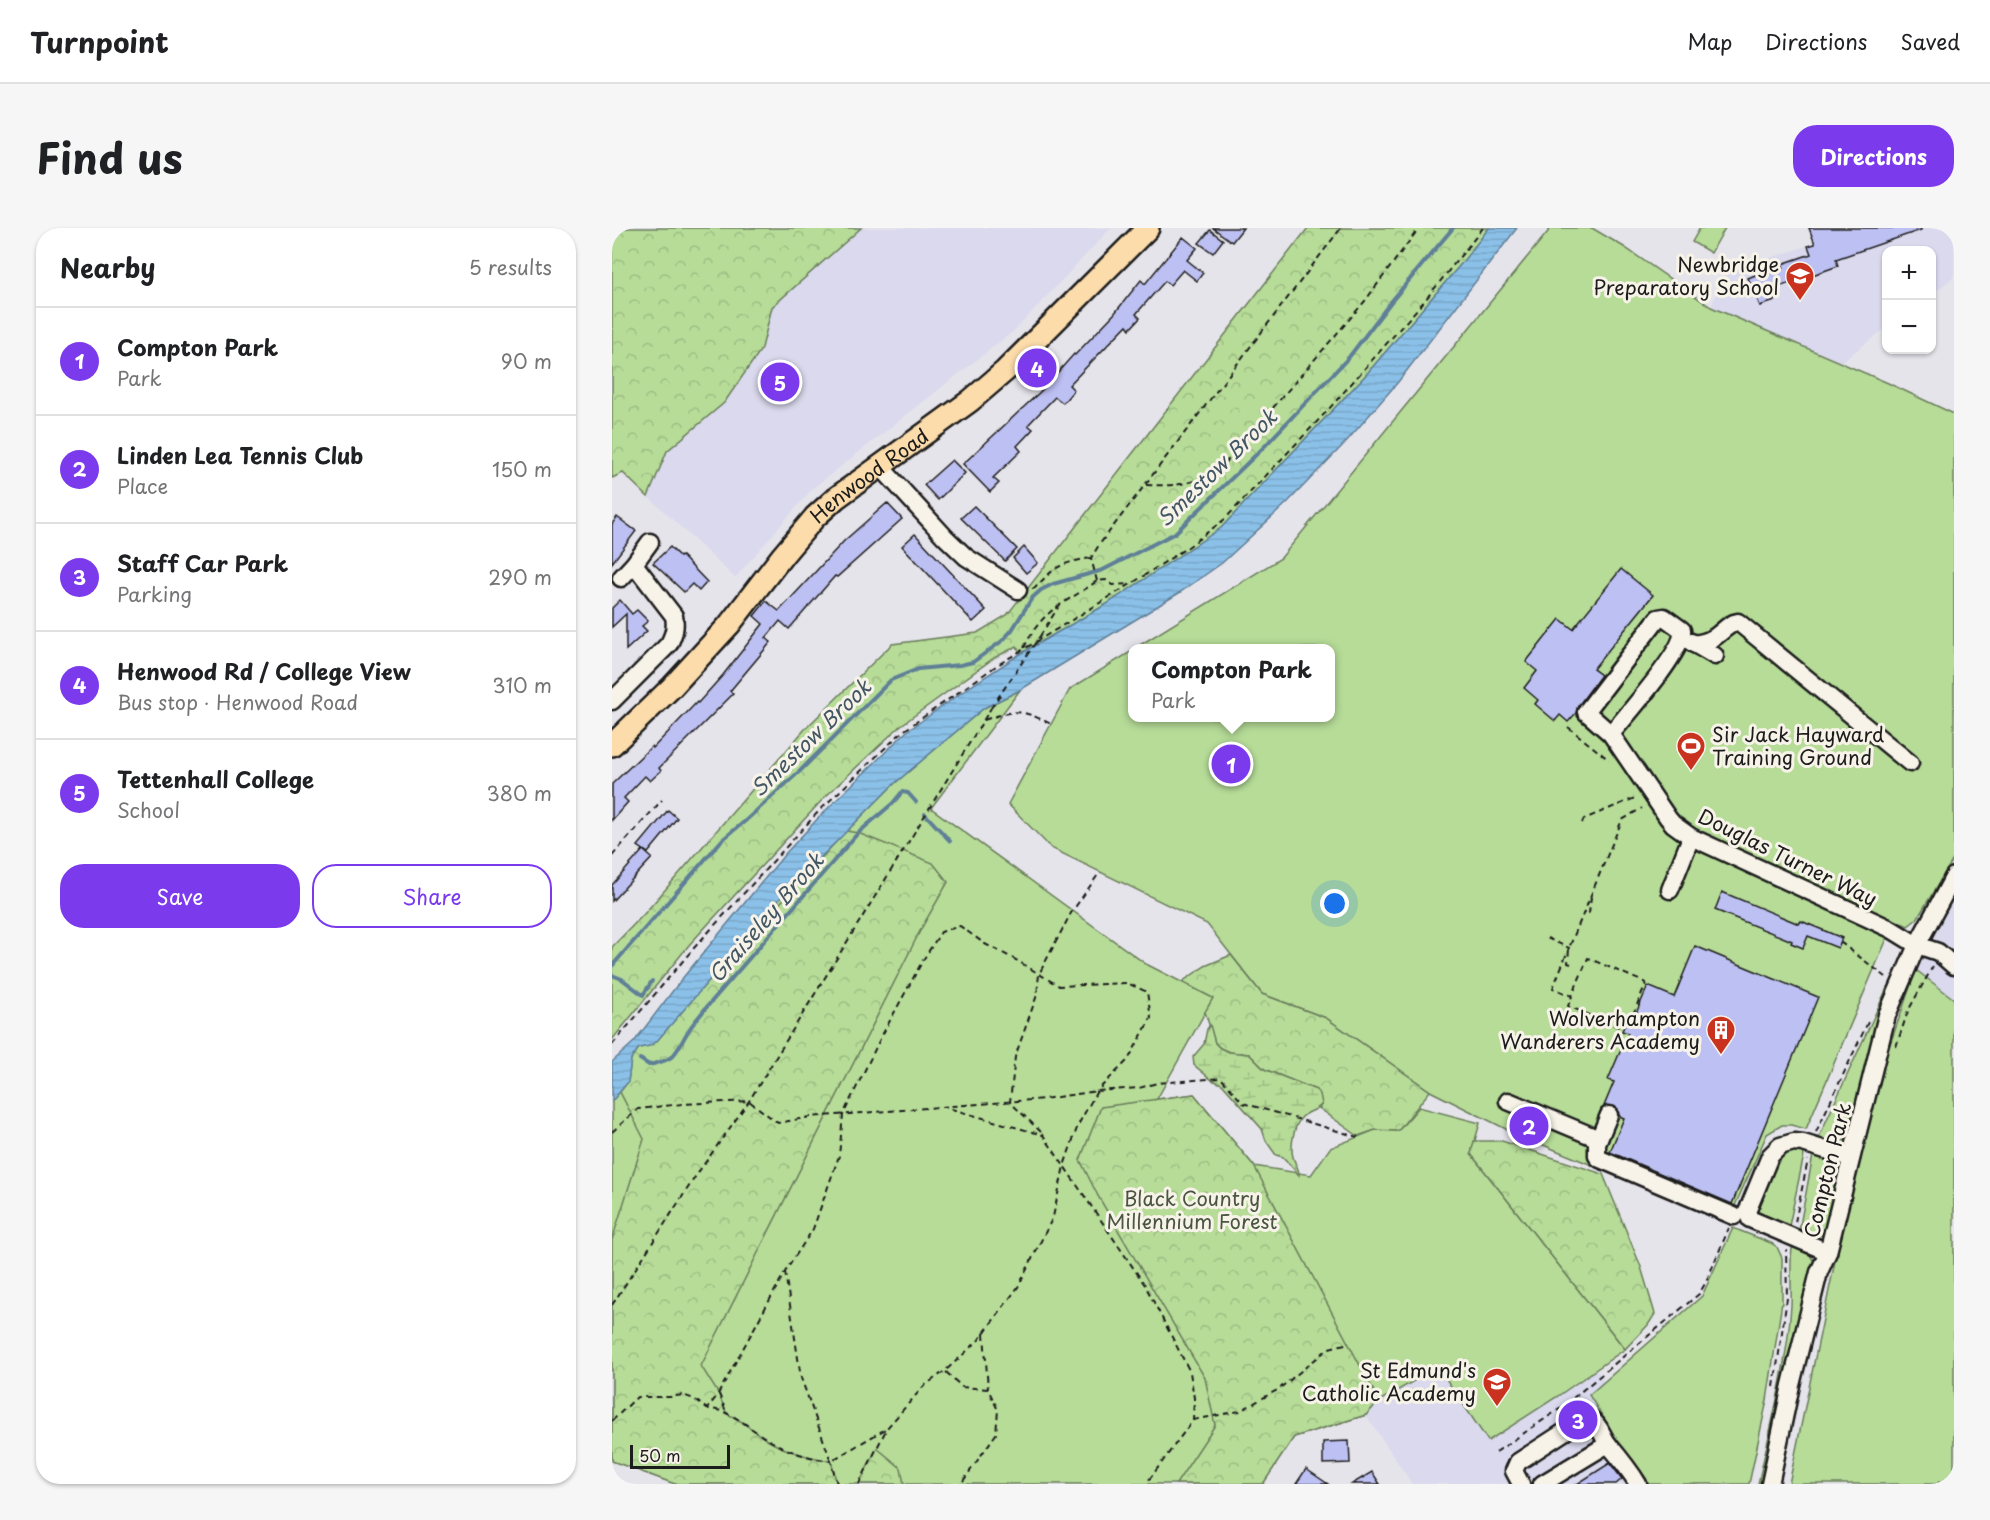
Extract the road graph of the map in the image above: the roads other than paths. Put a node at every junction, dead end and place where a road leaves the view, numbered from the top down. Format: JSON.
{"nodes":[{"id":1,"x":1148,"y":228,"type":"edge"},
{"id":2,"x":879,"y":465,"type":"junction"},
{"id":3,"x":650,"y":542,"type":"dead end"},
{"id":4,"x":634,"y":564,"type":"junction"},
{"id":5,"x":621,"y":578,"type":"dead end"},
{"id":6,"x":1018,"y":590,"type":"road end"},
{"id":7,"x":1688,"y":641,"type":"junction"},
{"id":8,"x":1715,"y":656,"type":"dead end"},
{"id":9,"x":612,"y":701,"type":"edge"},
{"id":10,"x":1611,"y":734,"type":"junction"},
{"id":11,"x":612,"y":745,"type":"edge"},
{"id":12,"x":1910,"y":764,"type":"dead end"},
{"id":13,"x":1692,"y":837,"type":"junction"},
{"id":14,"x":1954,"y":876,"type":"edge"},
{"id":15,"x":1670,"y":890,"type":"dead end"},
{"id":16,"x":1917,"y":945,"type":"junction"},
{"id":17,"x":1954,"y":966,"type":"edge"},
{"id":18,"x":1508,"y":1101,"type":"dead end"},
{"id":19,"x":1609,"y":1115,"type":"dead end"},
{"id":20,"x":1599,"y":1139,"type":"junction"},
{"id":21,"x":1851,"y":1158,"type":"junction"},
{"id":22,"x":1734,"y":1216,"type":"road end"},
{"id":23,"x":1828,"y":1252,"type":"junction"},
{"id":24,"x":1608,"y":1444,"type":"junction"},
{"id":25,"x":1521,"y":1484,"type":"edge"},
{"id":26,"x":1542,"y":1484,"type":"edge"},
{"id":27,"x":1638,"y":1484,"type":"edge"},
{"id":28,"x":1770,"y":1484,"type":"edge"}],
"edges":[{"from":1,"to":2,"type":"main road","name":"Henwood Road"},
{"from":2,"to":6,"type":"street"},
{"from":2,"to":11,"type":"main road","name":"Henwood Road"},
{"from":3,"to":4,"type":"street"},
{"from":4,"to":5,"type":"street"},
{"from":4,"to":9,"type":"street"},
{"from":7,"to":8,"type":"street"},
{"from":7,"to":10,"type":"street"},
{"from":7,"to":10,"type":"street","name":"Douglas Turner Way"},
{"from":7,"to":12,"type":"street"},
{"from":10,"to":13,"type":"street","name":"Douglas Turner Way"},
{"from":13,"to":15,"type":"street"},
{"from":13,"to":16,"type":"street","name":"Douglas Turner Way"},
{"from":14,"to":16,"type":"street","name":"Compton Park"},
{"from":16,"to":17,"type":"street","name":"Douglas Turner Way"},
{"from":16,"to":21,"type":"street","name":"Compton Park"},
{"from":18,"to":20,"type":"street"},
{"from":19,"to":20,"type":"street"},
{"from":20,"to":22,"type":"street"},
{"from":21,"to":23,"type":"street","name":"Compton Park"},
{"from":21,"to":23,"type":"street"},
{"from":23,"to":28,"type":"street","name":"Compton Park"},
{"from":24,"to":25,"type":"street"},
{"from":24,"to":26,"type":"street"},
{"from":24,"to":27,"type":"street"}]}
